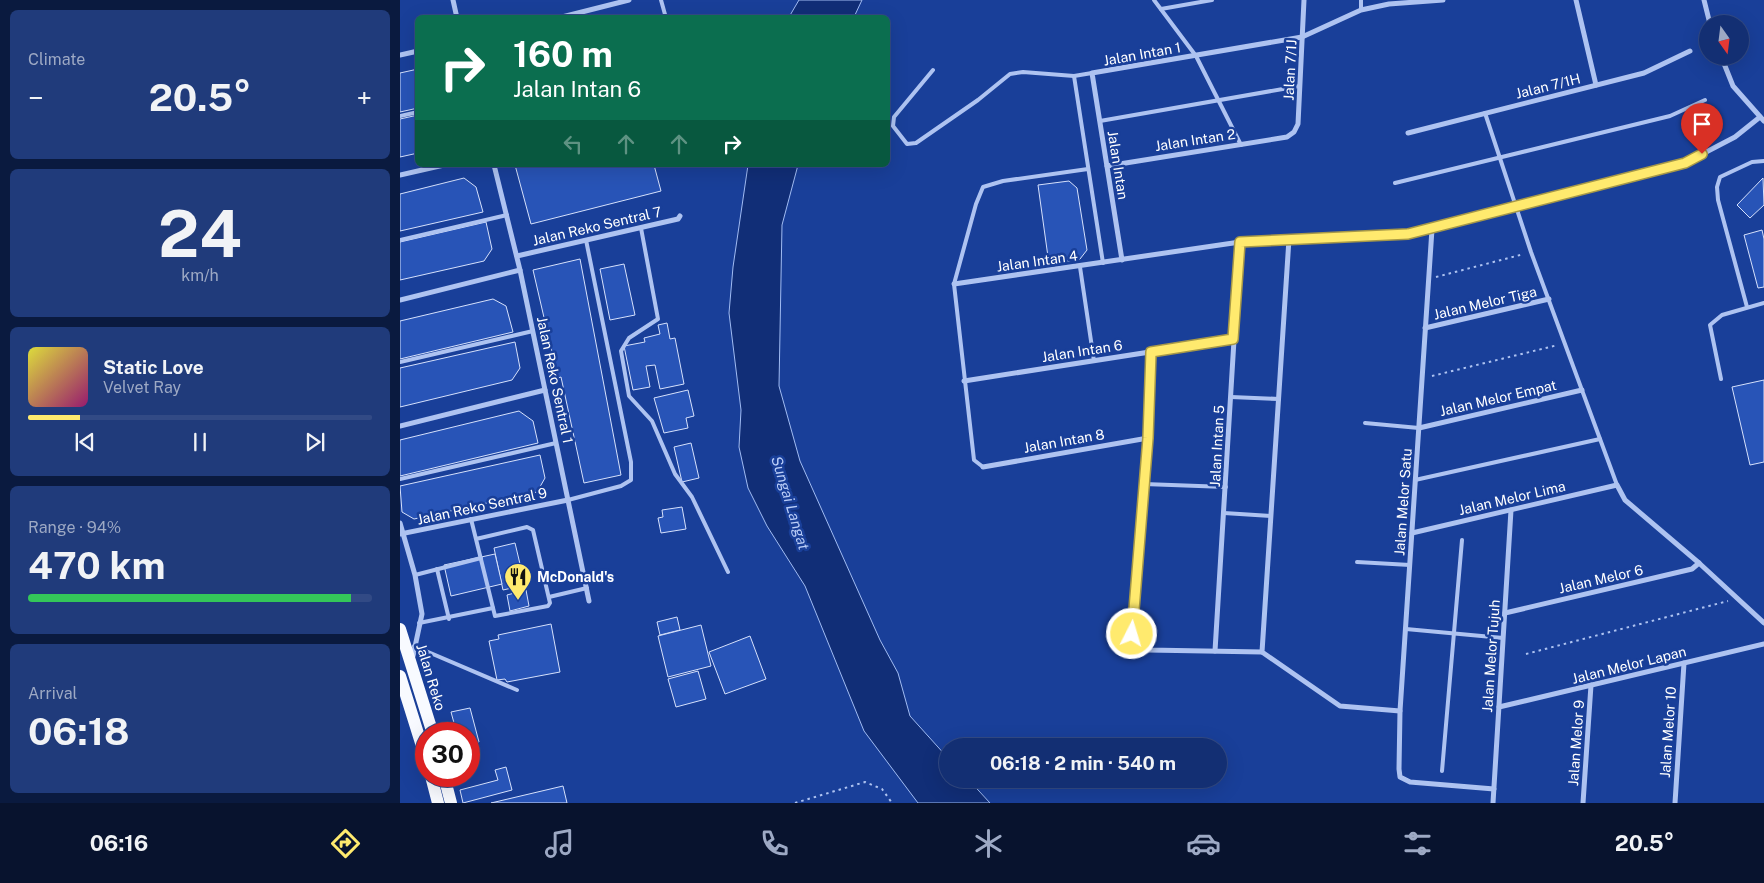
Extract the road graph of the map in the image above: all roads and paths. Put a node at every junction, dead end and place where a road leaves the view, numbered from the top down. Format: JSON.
{"nodes":[{"id":1,"x":452,"y":0,"type":"edge"},
{"id":2,"x":629,"y":0,"type":"edge"},
{"id":3,"x":661,"y":0,"type":"edge"},
{"id":4,"x":1154,"y":0,"type":"edge"},
{"id":5,"x":1212,"y":0,"type":"edge"},
{"id":6,"x":1304,"y":0,"type":"edge"},
{"id":7,"x":1361,"y":0,"type":"edge"},
{"id":8,"x":1443,"y":0,"type":"edge"},
{"id":9,"x":1576,"y":0,"type":"edge"},
{"id":10,"x":1704,"y":0,"type":"edge"},
{"id":11,"x":1161,"y":9,"type":"junction"},
{"id":12,"x":1361,"y":10,"type":"junction"},
{"id":13,"x":456,"y":15,"type":"edge"},
{"id":14,"x":570,"y":15,"type":"edge"},
{"id":15,"x":665,"y":15,"type":"edge"},
{"id":16,"x":1708,"y":15,"type":"edge"},
{"id":17,"x":1302,"y":37,"type":"junction"},
{"id":18,"x":1690,"y":51,"type":"dead end"},
{"id":19,"x":415,"y":52,"type":"edge"},
{"id":20,"x":400,"y":55,"type":"edge"},
{"id":21,"x":1196,"y":56,"type":"junction"},
{"id":22,"x":1725,"y":65,"type":"edge"},
{"id":23,"x":933,"y":70,"type":"dead end"},
{"id":24,"x":1092,"y":74,"type":"junction"},
{"id":25,"x":1074,"y":76,"type":"junction"},
{"id":26,"x":1596,"y":85,"type":"junction"},
{"id":27,"x":1300,"y":86,"type":"junction"},
{"id":28,"x":1705,"y":100,"type":"dead end"},
{"id":29,"x":1219,"y":101,"type":"junction"},
{"id":30,"x":415,"y":113,"type":"edge"},
{"id":31,"x":1485,"y":113,"type":"junction"},
{"id":32,"x":400,"y":116,"type":"edge"},
{"id":33,"x":1762,"y":119,"type":"edge"},
{"id":34,"x":1100,"y":122,"type":"junction"},
{"id":35,"x":1408,"y":133,"type":"dead end"},
{"id":36,"x":1287,"y":137,"type":"joint"},
{"id":37,"x":1240,"y":145,"type":"junction"},
{"id":38,"x":1500,"y":159,"type":"junction"},
{"id":39,"x":1764,"y":161,"type":"edge"},
{"id":40,"x":1107,"y":166,"type":"junction"},
{"id":41,"x":435,"y":167,"type":"edge"},
{"id":42,"x":495,"y":167,"type":"edge"},
{"id":43,"x":1088,"y":169,"type":"junction"},
{"id":44,"x":400,"y":175,"type":"edge"},
{"id":45,"x":1395,"y":184,"type":"dead end"},
{"id":46,"x":1516,"y":206,"type":"junction"},
{"id":47,"x":507,"y":215,"type":"junction"},
{"id":48,"x":680,"y":216,"type":"dead end"},
{"id":49,"x":641,"y":228,"type":"junction"},
{"id":50,"x":1432,"y":228,"type":"junction"},
{"id":51,"x":1289,"y":239,"type":"junction"},
{"id":52,"x":400,"y":240,"type":"edge"},
{"id":53,"x":586,"y":240,"type":"junction"},
{"id":54,"x":1240,"y":242,"type":"junction"},
{"id":55,"x":1531,"y":252,"type":"junction"},
{"id":56,"x":517,"y":256,"type":"junction"},
{"id":57,"x":1122,"y":260,"type":"junction"},
{"id":58,"x":1103,"y":263,"type":"junction"},
{"id":59,"x":1080,"y":266,"type":"junction"},
{"id":60,"x":520,"y":270,"type":"junction"},
{"id":61,"x":1429,"y":278,"type":"junction"},
{"id":62,"x":954,"y":284,"type":"junction"},
{"id":63,"x":1549,"y":299,"type":"junction"},
{"id":64,"x":400,"y":300,"type":"edge"},
{"id":65,"x":1764,"y":303,"type":"edge"},
{"id":66,"x":1747,"y":307,"type":"junction"},
{"id":67,"x":1426,"y":328,"type":"junction"},
{"id":68,"x":533,"y":330,"type":"junction"},
{"id":69,"x":1233,"y":339,"type":"junction"},
{"id":70,"x":1565,"y":343,"type":"junction"},
{"id":71,"x":1151,"y":352,"type":"junction"},
{"id":72,"x":1094,"y":361,"type":"junction"},
{"id":73,"x":400,"y":362,"type":"edge"},
{"id":74,"x":1423,"y":378,"type":"junction"},
{"id":75,"x":1721,"y":379,"type":"dead end"},
{"id":76,"x":964,"y":381,"type":"junction"},
{"id":77,"x":545,"y":390,"type":"junction"},
{"id":78,"x":1582,"y":390,"type":"junction"},
{"id":79,"x":1231,"y":397,"type":"junction"},
{"id":80,"x":1279,"y":399,"type":"junction"},
{"id":81,"x":1365,"y":423,"type":"dead end"},
{"id":82,"x":400,"y":426,"type":"edge"},
{"id":83,"x":1419,"y":428,"type":"junction"},
{"id":84,"x":1148,"y":438,"type":"junction"},
{"id":85,"x":1600,"y":439,"type":"junction"},
{"id":86,"x":556,"y":443,"type":"junction"},
{"id":87,"x":983,"y":466,"type":"joint"},
{"id":88,"x":400,"y":479,"type":"edge"},
{"id":89,"x":1415,"y":480,"type":"junction"},
{"id":90,"x":1144,"y":484,"type":"junction"},
{"id":91,"x":1618,"y":486,"type":"junction"},
{"id":92,"x":1226,"y":487,"type":"junction"},
{"id":93,"x":568,"y":500,"type":"junction"},
{"id":94,"x":1512,"y":510,"type":"junction"},
{"id":95,"x":1224,"y":513,"type":"junction"},
{"id":96,"x":1271,"y":516,"type":"junction"},
{"id":97,"x":471,"y":519,"type":"junction"},
{"id":98,"x":400,"y":523,"type":"edge"},
{"id":99,"x":1412,"y":533,"type":"junction"},
{"id":100,"x":402,"y":534,"type":"edge"},
{"id":101,"x":476,"y":539,"type":"junction"},
{"id":102,"x":1462,"y":540,"type":"dead end"},
{"id":103,"x":481,"y":558,"type":"junction"},
{"id":104,"x":1357,"y":562,"type":"dead end"},
{"id":105,"x":1699,"y":563,"type":"junction"},
{"id":106,"x":1410,"y":565,"type":"junction"},
{"id":107,"x":437,"y":569,"type":"junction"},
{"id":108,"x":728,"y":572,"type":"dead end"},
{"id":109,"x":415,"y":575,"type":"junction"},
{"id":110,"x":587,"y":588,"type":"junction"},
{"id":111,"x":549,"y":597,"type":"junction"},
{"id":112,"x":1738,"y":599,"type":"junction"},
{"id":113,"x":589,"y":601,"type":"dead end"},
{"id":114,"x":493,"y":608,"type":"junction"},
{"id":115,"x":1505,"y":613,"type":"junction"},
{"id":116,"x":449,"y":619,"type":"junction"},
{"id":117,"x":419,"y":623,"type":"junction"},
{"id":118,"x":1764,"y":623,"type":"edge"},
{"id":119,"x":400,"y":629,"type":"edge"},
{"id":120,"x":1406,"y":629,"type":"junction"},
{"id":121,"x":1453,"y":634,"type":"junction"},
{"id":122,"x":1503,"y":638,"type":"junction"},
{"id":123,"x":1764,"y":644,"type":"edge"},
{"id":124,"x":414,"y":646,"type":"junction"},
{"id":125,"x":1216,"y":651,"type":"junction"},
{"id":126,"x":1262,"y":652,"type":"junction"},
{"id":127,"x":1526,"y":654,"type":"dead end"},
{"id":128,"x":1684,"y":663,"type":"junction"},
{"id":129,"x":412,"y":666,"type":"junction"},
{"id":130,"x":400,"y":676,"type":"edge"},
{"id":131,"x":1591,"y":685,"type":"junction"},
{"id":132,"x":516,"y":690,"type":"dead end"},
{"id":133,"x":1499,"y":707,"type":"junction"},
{"id":134,"x":1400,"y":711,"type":"junction"},
{"id":135,"x":429,"y":722,"type":"edge"},
{"id":136,"x":415,"y":724,"type":"edge"},
{"id":137,"x":1442,"y":771,"type":"dead end"},
{"id":138,"x":434,"y":787,"type":"edge"},
{"id":139,"x":447,"y":787,"type":"edge"},
{"id":140,"x":1494,"y":789,"type":"junction"},
{"id":141,"x":438,"y":803,"type":"edge"},
{"id":142,"x":451,"y":803,"type":"edge"},
{"id":143,"x":795,"y":803,"type":"edge"},
{"id":144,"x":892,"y":803,"type":"edge"},
{"id":145,"x":1493,"y":803,"type":"edge"},
{"id":146,"x":1583,"y":803,"type":"edge"},
{"id":147,"x":1675,"y":803,"type":"edge"}],
"edges":[{"from":1,"to":13,"type":"street"},
{"from":2,"to":14,"type":"street"},
{"from":3,"to":15,"type":"lane"},
{"from":4,"to":11,"type":"lane"},
{"from":5,"to":11,"type":"lane"},
{"from":6,"to":17,"type":"street","name":"Jalan 7/1J"},
{"from":7,"to":12,"type":"lane"},
{"from":8,"to":12,"type":"street","name":"Jalan Intan 1"},
{"from":9,"to":26,"type":"street"},
{"from":10,"to":16,"type":"street"},
{"from":11,"to":21,"type":"lane"},
{"from":12,"to":17,"type":"street","name":"Jalan Intan 1"},
{"from":17,"to":21,"type":"street","name":"Jalan Intan 1"},
{"from":17,"to":27,"type":"street","name":"Jalan 7/1J"},
{"from":18,"to":26,"type":"street","name":"Jalan 7/1H"},
{"from":19,"to":20,"type":"street"},
{"from":21,"to":24,"type":"street","name":"Jalan Intan 1"},
{"from":21,"to":29,"type":"lane"},
{"from":22,"to":33,"type":"street"},
{"from":23,"to":25,"type":"lane"},
{"from":24,"to":25,"type":"lane"},
{"from":24,"to":34,"type":"street","name":"Jalan Intan"},
{"from":25,"to":43,"type":"lane"},
{"from":26,"to":31,"type":"street","name":"Jalan 7/1H"},
{"from":27,"to":29,"type":"lane"},
{"from":27,"to":36,"type":"street","name":"Jalan 7/1J"},
{"from":28,"to":38,"type":"lane"},
{"from":29,"to":34,"type":"lane"},
{"from":29,"to":37,"type":"lane"},
{"from":30,"to":32,"type":"lane"},
{"from":31,"to":35,"type":"street","name":"Jalan 7/1H"},
{"from":31,"to":38,"type":"lane"},
{"from":33,"to":46,"type":"street","name":"Jalan Intan 4"},
{"from":34,"to":40,"type":"street","name":"Jalan Intan"},
{"from":36,"to":37,"type":"street","name":"Jalan Intan 2"},
{"from":37,"to":40,"type":"street","name":"Jalan Intan 2"},
{"from":38,"to":45,"type":"lane"},
{"from":38,"to":46,"type":"lane"},
{"from":39,"to":66,"type":"lane"},
{"from":40,"to":57,"type":"street","name":"Jalan Intan"},
{"from":41,"to":44,"type":"street"},
{"from":42,"to":47,"type":"street","name":"Jalan Reko Sentral 1"},
{"from":43,"to":58,"type":"lane"},
{"from":43,"to":62,"type":"lane"},
{"from":46,"to":50,"type":"street","name":"Jalan Intan 4"},
{"from":46,"to":55,"type":"lane"},
{"from":47,"to":52,"type":"lane"},
{"from":47,"to":56,"type":"street","name":"Jalan Reko Sentral 1"},
{"from":48,"to":49,"type":"street","name":"Jalan Reko Sentral 7"},
{"from":49,"to":53,"type":"street","name":"Jalan Reko Sentral 7"},
{"from":49,"to":108,"type":"lane"},
{"from":50,"to":51,"type":"street","name":"Jalan Intan 4"},
{"from":50,"to":61,"type":"street","name":"Jalan Melor Satu"},
{"from":51,"to":54,"type":"street","name":"Jalan Intan 4"},
{"from":51,"to":80,"type":"street"},
{"from":53,"to":56,"type":"street","name":"Jalan Reko Sentral 7"},
{"from":53,"to":93,"type":"lane"},
{"from":54,"to":57,"type":"street","name":"Jalan Intan 4"},
{"from":54,"to":69,"type":"street","name":"Jalan Intan 5"},
{"from":55,"to":61,"type":"path"},
{"from":55,"to":63,"type":"lane"},
{"from":56,"to":60,"type":"street","name":"Jalan Reko Sentral 1"},
{"from":57,"to":58,"type":"street","name":"Jalan Intan 4"},
{"from":58,"to":59,"type":"street","name":"Jalan Intan 4"},
{"from":59,"to":62,"type":"street","name":"Jalan Intan 4"},
{"from":59,"to":72,"type":"lane"},
{"from":60,"to":64,"type":"street"},
{"from":60,"to":68,"type":"street","name":"Jalan Reko Sentral 1"},
{"from":61,"to":67,"type":"street","name":"Jalan Melor Satu"},
{"from":62,"to":76,"type":"lane"},
{"from":63,"to":67,"type":"street","name":"Jalan Melor Tiga"},
{"from":63,"to":70,"type":"lane"},
{"from":65,"to":66,"type":"lane"},
{"from":66,"to":75,"type":"lane"},
{"from":67,"to":74,"type":"street","name":"Jalan Melor Satu"},
{"from":68,"to":73,"type":"lane"},
{"from":68,"to":77,"type":"street","name":"Jalan Reko Sentral 1"},
{"from":69,"to":71,"type":"street","name":"Jalan Intan 6"},
{"from":69,"to":79,"type":"street","name":"Jalan Intan 5"},
{"from":70,"to":74,"type":"path"},
{"from":70,"to":78,"type":"lane"},
{"from":71,"to":72,"type":"street","name":"Jalan Intan 6"},
{"from":71,"to":84,"type":"street"},
{"from":72,"to":76,"type":"street","name":"Jalan Intan 6"},
{"from":74,"to":83,"type":"street","name":"Jalan Melor Satu"},
{"from":76,"to":87,"type":"lane"},
{"from":77,"to":82,"type":"street"},
{"from":77,"to":86,"type":"street","name":"Jalan Reko Sentral 1"},
{"from":78,"to":83,"type":"street","name":"Jalan Melor Empat"},
{"from":78,"to":85,"type":"lane"},
{"from":79,"to":80,"type":"lane"},
{"from":79,"to":92,"type":"street","name":"Jalan Intan 5"},
{"from":80,"to":96,"type":"street"},
{"from":81,"to":83,"type":"lane"},
{"from":83,"to":89,"type":"street","name":"Jalan Melor Satu"},
{"from":84,"to":87,"type":"street","name":"Jalan Intan 8"},
{"from":84,"to":90,"type":"street"},
{"from":85,"to":89,"type":"lane"},
{"from":85,"to":91,"type":"lane"},
{"from":86,"to":88,"type":"lane"},
{"from":86,"to":93,"type":"street","name":"Jalan Reko Sentral 1"},
{"from":89,"to":99,"type":"street","name":"Jalan Melor Satu"},
{"from":90,"to":92,"type":"lane"},
{"from":90,"to":125,"type":"street"},
{"from":91,"to":94,"type":"street","name":"Jalan Melor Lima"},
{"from":91,"to":105,"type":"street"},
{"from":92,"to":95,"type":"street","name":"Jalan Intan 5"},
{"from":93,"to":97,"type":"street","name":"Jalan Reko Sentral 9"},
{"from":93,"to":110,"type":"street","name":"Jalan Reko Sentral 1"},
{"from":94,"to":99,"type":"street","name":"Jalan Melor Lima"},
{"from":94,"to":115,"type":"street","name":"Jalan Melor Tujuh"},
{"from":95,"to":96,"type":"lane"},
{"from":95,"to":125,"type":"street","name":"Jalan Intan 5"},
{"from":96,"to":126,"type":"street"},
{"from":97,"to":100,"type":"street","name":"Jalan Reko Sentral 9"},
{"from":97,"to":101,"type":"lane"},
{"from":98,"to":100,"type":"street"},
{"from":99,"to":106,"type":"street","name":"Jalan Melor Satu"},
{"from":100,"to":109,"type":"street"},
{"from":101,"to":103,"type":"lane"},
{"from":101,"to":111,"type":"lane"},
{"from":102,"to":121,"type":"lane"},
{"from":103,"to":107,"type":"lane"},
{"from":103,"to":114,"type":"lane"},
{"from":104,"to":106,"type":"lane"},
{"from":105,"to":112,"type":"street"},
{"from":105,"to":115,"type":"street","name":"Jalan Melor 6"},
{"from":106,"to":120,"type":"street","name":"Jalan Melor Satu"},
{"from":107,"to":109,"type":"lane"},
{"from":107,"to":116,"type":"lane"},
{"from":109,"to":117,"type":"street"},
{"from":110,"to":111,"type":"lane"},
{"from":110,"to":113,"type":"street","name":"Jalan Reko Sentral 1"},
{"from":111,"to":114,"type":"lane"},
{"from":112,"to":118,"type":"street"},
{"from":112,"to":127,"type":"path"},
{"from":114,"to":116,"type":"lane"},
{"from":115,"to":122,"type":"street","name":"Jalan Melor Tujuh"},
{"from":116,"to":117,"type":"lane"},
{"from":117,"to":124,"type":"street"},
{"from":119,"to":129,"type":"main road","name":"Jalan Reko"},
{"from":120,"to":121,"type":"lane"},
{"from":120,"to":134,"type":"street","name":"Jalan Melor Satu"},
{"from":121,"to":122,"type":"lane"},
{"from":121,"to":137,"type":"lane"},
{"from":122,"to":133,"type":"street","name":"Jalan Melor Tujuh"},
{"from":123,"to":128,"type":"street","name":"Jalan Melor Lapan"},
{"from":124,"to":129,"type":"street"},
{"from":124,"to":132,"type":"lane"},
{"from":125,"to":126,"type":"street"},
{"from":126,"to":134,"type":"street"},
{"from":128,"to":131,"type":"street","name":"Jalan Melor Lapan"},
{"from":128,"to":147,"type":"street","name":"Jalan Melor 10"},
{"from":129,"to":135,"type":"main road","name":"Jalan Reko"},
{"from":130,"to":136,"type":"main road","name":"Jalan Reko"},
{"from":131,"to":133,"type":"street","name":"Jalan Melor Lapan"},
{"from":131,"to":146,"type":"street","name":"Jalan Melor 9"},
{"from":133,"to":140,"type":"street","name":"Jalan Melor Tujuh"},
{"from":134,"to":140,"type":"street","name":"Jalan Melor Satu"},
{"from":138,"to":141,"type":"main road"},
{"from":139,"to":142,"type":"main road"},
{"from":140,"to":145,"type":"street","name":"Jalan Melor Tujuh"},
{"from":143,"to":144,"type":"path"}]}
